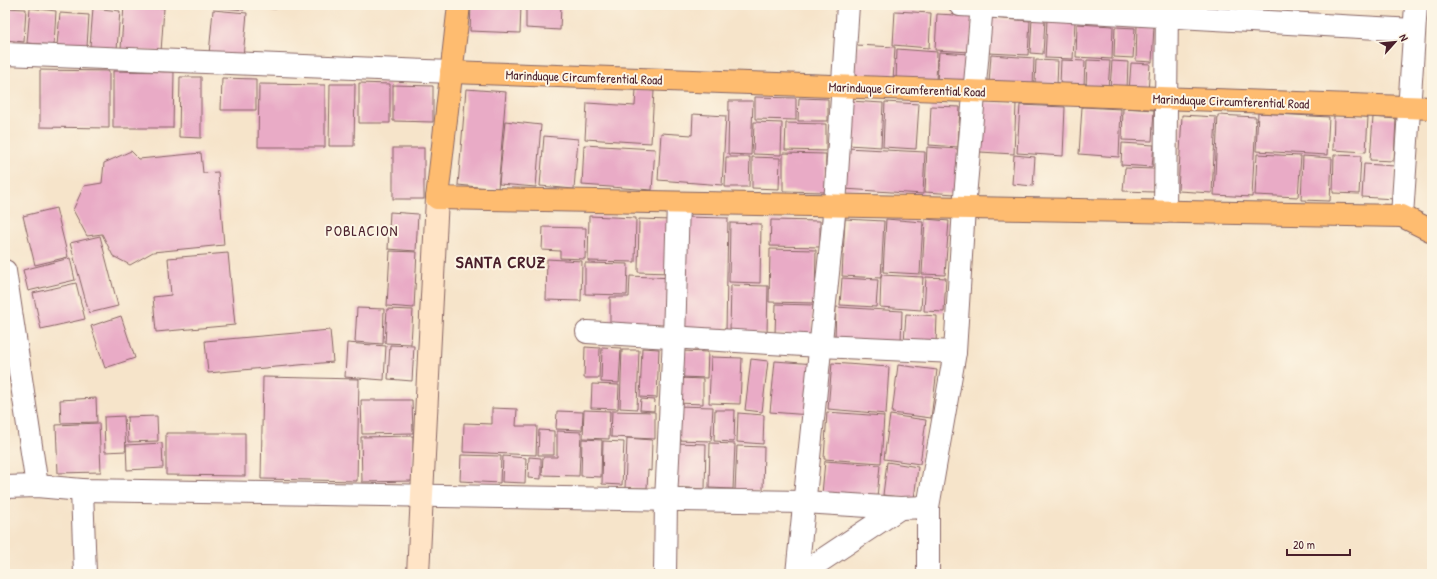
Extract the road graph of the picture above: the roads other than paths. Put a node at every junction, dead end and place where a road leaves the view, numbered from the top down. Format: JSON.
{"nodes":[{"id":1,"x":458,"y":5,"type":"edge"},
{"id":2,"x":848,"y":5,"type":"edge"},
{"id":3,"x":960,"y":5,"type":"edge"},
{"id":4,"x":1416,"y":5,"type":"edge"},
{"id":5,"x":982,"y":6,"type":"edge"},
{"id":6,"x":1167,"y":11,"type":"edge"},
{"id":7,"x":1414,"y":30,"type":"junction"},
{"id":8,"x":5,"y":54,"type":"edge"},
{"id":9,"x":451,"y":72,"type":"junction"},
{"id":10,"x":843,"y":87,"type":"junction"},
{"id":11,"x":974,"y":92,"type":"junction"},
{"id":12,"x":1166,"y":99,"type":"junction"},
{"id":13,"x":1408,"y":107,"type":"junction"},
{"id":14,"x":1432,"y":108,"type":"edge"},
{"id":15,"x":437,"y":198,"type":"junction"},
{"id":16,"x":678,"y":203,"type":"junction"},
{"id":17,"x":835,"y":205,"type":"junction"},
{"id":18,"x":964,"y":208,"type":"junction"},
{"id":19,"x":1165,"y":212,"type":"junction"},
{"id":20,"x":1402,"y":216,"type":"junction"},
{"id":21,"x":1432,"y":231,"type":"edge"},
{"id":22,"x":5,"y":271,"type":"edge"},
{"id":23,"x":587,"y":332,"type":"dead end"},
{"id":24,"x":674,"y":338,"type":"junction"},
{"id":25,"x":820,"y":346,"type":"junction"},
{"id":26,"x":955,"y":352,"type":"junction"},
{"id":27,"x":5,"y":486,"type":"edge"},
{"id":28,"x":37,"y":486,"type":"junction"},
{"id":29,"x":82,"y":490,"type":"junction"},
{"id":30,"x":422,"y":495,"type":"junction"},
{"id":31,"x":666,"y":500,"type":"junction"},
{"id":32,"x":804,"y":502,"type":"junction"},
{"id":33,"x":928,"y":507,"type":"junction"},
{"id":34,"x":900,"y":508,"type":"junction"},
{"id":35,"x":85,"y":574,"type":"edge"},
{"id":36,"x":418,"y":574,"type":"edge"},
{"id":37,"x":665,"y":574,"type":"edge"},
{"id":38,"x":797,"y":574,"type":"edge"},
{"id":39,"x":801,"y":574,"type":"edge"},
{"id":40,"x":928,"y":574,"type":"edge"}],
"edges":[{"from":1,"to":9,"type":"main road"},
{"from":2,"to":10,"type":"street"},
{"from":3,"to":5,"type":"street"},
{"from":4,"to":7,"type":"street"},
{"from":5,"to":6,"type":"street"},
{"from":5,"to":11,"type":"street"},
{"from":6,"to":7,"type":"street"},
{"from":6,"to":12,"type":"street"},
{"from":7,"to":13,"type":"street"},
{"from":8,"to":9,"type":"street"},
{"from":9,"to":10,"type":"main road","name":"Marinduque Circumferential Road"},
{"from":9,"to":15,"type":"main road"},
{"from":10,"to":11,"type":"main road","name":"Marinduque Circumferential Road"},
{"from":10,"to":17,"type":"street"},
{"from":11,"to":12,"type":"main road","name":"Marinduque Circumferential Road"},
{"from":11,"to":18,"type":"street"},
{"from":12,"to":13,"type":"main road","name":"Marinduque Circumferential Road"},
{"from":12,"to":19,"type":"street"},
{"from":13,"to":14,"type":"main road","name":"Marinduque Circumferential Road"},
{"from":13,"to":20,"type":"street"},
{"from":15,"to":16,"type":"main road"},
{"from":15,"to":30,"type":"street"},
{"from":16,"to":17,"type":"main road"},
{"from":16,"to":24,"type":"street"},
{"from":17,"to":18,"type":"main road"},
{"from":17,"to":25,"type":"street"},
{"from":18,"to":19,"type":"main road"},
{"from":18,"to":26,"type":"street"},
{"from":19,"to":20,"type":"main road"},
{"from":20,"to":21,"type":"main road"},
{"from":22,"to":28,"type":"street"},
{"from":23,"to":24,"type":"street"},
{"from":24,"to":25,"type":"street"},
{"from":24,"to":31,"type":"street"},
{"from":25,"to":26,"type":"street"},
{"from":25,"to":32,"type":"street"},
{"from":26,"to":33,"type":"street"},
{"from":27,"to":28,"type":"street"},
{"from":28,"to":29,"type":"street"},
{"from":29,"to":30,"type":"street"},
{"from":29,"to":35,"type":"street"},
{"from":30,"to":31,"type":"street"},
{"from":30,"to":36,"type":"street"},
{"from":31,"to":32,"type":"street"},
{"from":31,"to":37,"type":"street"},
{"from":32,"to":34,"type":"street"},
{"from":32,"to":38,"type":"street"},
{"from":33,"to":34,"type":"street"},
{"from":33,"to":40,"type":"street"},
{"from":34,"to":39,"type":"street"}]}
